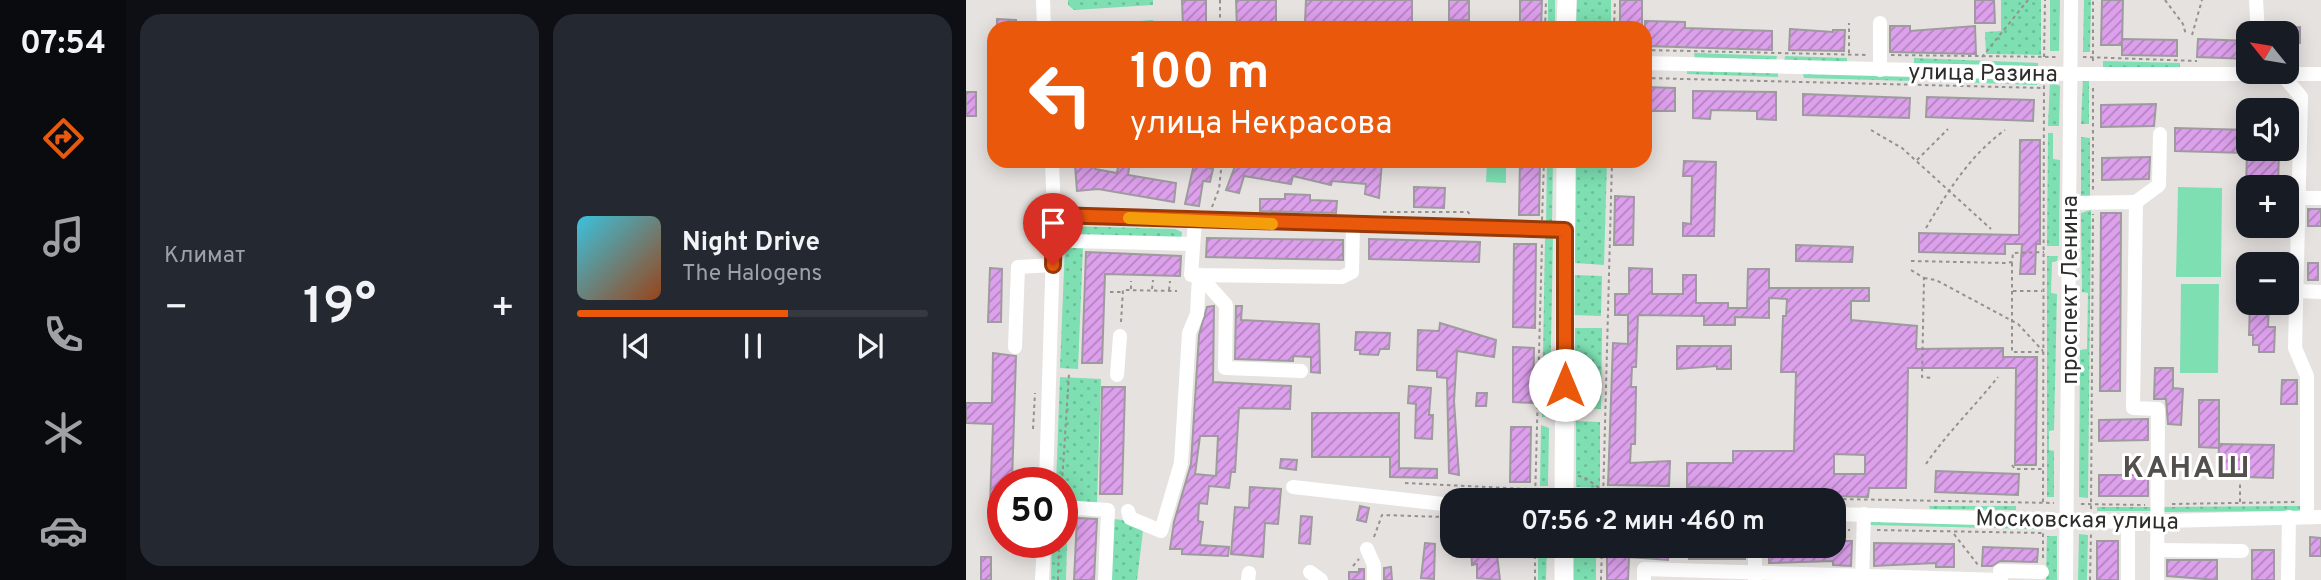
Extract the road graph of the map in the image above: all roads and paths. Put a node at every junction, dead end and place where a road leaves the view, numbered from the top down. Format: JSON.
{"nodes":[{"id":1,"x":1043,"y":0,"type":"edge"},
{"id":2,"x":1220,"y":0,"type":"edge"},
{"id":3,"x":1546,"y":0,"type":"edge"},
{"id":4,"x":1566,"y":0,"type":"edge"},
{"id":5,"x":1615,"y":0,"type":"edge"},
{"id":6,"x":2028,"y":0,"type":"edge"},
{"id":7,"x":2045,"y":0,"type":"edge"},
{"id":8,"x":2071,"y":0,"type":"edge"},
{"id":9,"x":2093,"y":0,"type":"edge"},
{"id":10,"x":2165,"y":0,"type":"edge"},
{"id":11,"x":2202,"y":0,"type":"edge"},
{"id":12,"x":2256,"y":0,"type":"edge"},
{"id":13,"x":1044,"y":21,"type":"edge"},
{"id":14,"x":1220,"y":21,"type":"edge"},
{"id":15,"x":1545,"y":21,"type":"edge"},
{"id":16,"x":1566,"y":21,"type":"edge"},
{"id":17,"x":1614,"y":21,"type":"edge"},
{"id":18,"x":2257,"y":21,"type":"edge"},
{"id":19,"x":1849,"y":23,"type":"dead end"},
{"id":20,"x":1880,"y":23,"type":"dead end"},
{"id":21,"x":2186,"y":35,"type":"dead end"},
{"id":22,"x":2192,"y":35,"type":"dead end"},
{"id":23,"x":1652,"y":50,"type":"edge"},
{"id":24,"x":1849,"y":54,"type":"junction"},
{"id":25,"x":2071,"y":56,"type":"junction"},
{"id":26,"x":1982,"y":57,"type":"junction"},
{"id":27,"x":2093,"y":57,"type":"junction"},
{"id":28,"x":2044,"y":58,"type":"junction"},
{"id":29,"x":2198,"y":61,"type":"dead end"},
{"id":30,"x":1880,"y":62,"type":"junction"},
{"id":31,"x":1652,"y":63,"type":"edge"},
{"id":32,"x":2236,"y":73,"type":"edge"},
{"id":33,"x":2070,"y":74,"type":"junction"},
{"id":34,"x":2093,"y":74,"type":"junction"},
{"id":35,"x":2300,"y":74,"type":"edge"},
{"id":36,"x":2321,"y":74,"type":"edge"},
{"id":37,"x":1652,"y":78,"type":"edge"},
{"id":38,"x":2043,"y":80,"type":"junction"},
{"id":39,"x":2290,"y":84,"type":"edge"},
{"id":40,"x":1948,"y":129,"type":"dead end"},
{"id":41,"x":1871,"y":130,"type":"dead end"},
{"id":42,"x":2005,"y":130,"type":"dead end"},
{"id":43,"x":2160,"y":134,"type":"dead end"},
{"id":44,"x":1916,"y":162,"type":"junction"},
{"id":45,"x":1052,"y":168,"type":"edge"},
{"id":46,"x":1222,"y":168,"type":"edge"},
{"id":47,"x":1544,"y":168,"type":"edge"},
{"id":48,"x":1566,"y":168,"type":"edge"},
{"id":49,"x":1612,"y":168,"type":"edge"},
{"id":50,"x":1948,"y":191,"type":"junction"},
{"id":51,"x":2300,"y":198,"type":"junction"},
{"id":52,"x":2321,"y":198,"type":"edge"},
{"id":53,"x":2136,"y":202,"type":"junction"},
{"id":54,"x":2069,"y":203,"type":"junction"},
{"id":55,"x":2093,"y":203,"type":"junction"},
{"id":56,"x":1054,"y":215,"type":"junction"},
{"id":57,"x":1202,"y":219,"type":"junction"},
{"id":58,"x":1353,"y":226,"type":"junction"},
{"id":59,"x":1926,"y":228,"type":"dead end"},
{"id":60,"x":1991,"y":229,"type":"dead end"},
{"id":61,"x":1542,"y":230,"type":"junction"},
{"id":62,"x":1565,"y":230,"type":"junction"},
{"id":63,"x":1073,"y":241,"type":"dead end"},
{"id":64,"x":1193,"y":244,"type":"junction"},
{"id":65,"x":2043,"y":252,"type":"junction"},
{"id":66,"x":2299,"y":252,"type":"edge"},
{"id":67,"x":1911,"y":261,"type":"dead end"},
{"id":68,"x":2012,"y":262,"type":"junction"},
{"id":69,"x":1053,"y":265,"type":"junction"},
{"id":70,"x":1911,"y":270,"type":"dead end"},
{"id":71,"x":1199,"y":275,"type":"junction"},
{"id":72,"x":1924,"y":278,"type":"junction"},
{"id":73,"x":1131,"y":281,"type":"dead end"},
{"id":74,"x":1153,"y":281,"type":"dead end"},
{"id":75,"x":1170,"y":281,"type":"dead end"},
{"id":76,"x":1131,"y":290,"type":"junction"},
{"id":77,"x":1152,"y":290,"type":"junction"},
{"id":78,"x":1169,"y":291,"type":"junction"},
{"id":79,"x":1177,"y":291,"type":"dead end"},
{"id":80,"x":2013,"y":291,"type":"junction"},
{"id":81,"x":2043,"y":291,"type":"junction"},
{"id":82,"x":2299,"y":291,"type":"edge"},
{"id":83,"x":1110,"y":292,"type":"dead end"},
{"id":84,"x":1123,"y":292,"type":"junction"},
{"id":85,"x":2321,"y":292,"type":"edge"},
{"id":86,"x":2297,"y":315,"type":"edge"},
{"id":87,"x":2012,"y":320,"type":"junction"},
{"id":88,"x":1120,"y":336,"type":"joint"},
{"id":89,"x":1015,"y":347,"type":"dead end"},
{"id":90,"x":2043,"y":352,"type":"junction"},
{"id":91,"x":1301,"y":371,"type":"dead end"},
{"id":92,"x":1069,"y":373,"type":"dead end"},
{"id":93,"x":1116,"y":375,"type":"dead end"},
{"id":94,"x":1998,"y":377,"type":"dead end"},
{"id":95,"x":1932,"y":378,"type":"dead end"},
{"id":96,"x":2314,"y":402,"type":"edge"},
{"id":97,"x":1926,"y":464,"type":"dead end"},
{"id":98,"x":2012,"y":465,"type":"dead end"},
{"id":99,"x":1047,"y":467,"type":"edge"},
{"id":100,"x":1063,"y":467,"type":"edge"},
{"id":101,"x":2043,"y":469,"type":"junction"},
{"id":102,"x":1405,"y":483,"type":"dead end"},
{"id":103,"x":2240,"y":484,"type":"dead end"},
{"id":104,"x":1293,"y":487,"type":"dead end"},
{"id":105,"x":1499,"y":488,"type":"edge"},
{"id":106,"x":1536,"y":488,"type":"edge"},
{"id":107,"x":1567,"y":488,"type":"edge"},
{"id":108,"x":1568,"y":488,"type":"edge"},
{"id":109,"x":1599,"y":488,"type":"edge"},
{"id":110,"x":1603,"y":488,"type":"edge"},
{"id":111,"x":1846,"y":499,"type":"edge"},
{"id":112,"x":2307,"y":502,"type":"junction"},
{"id":113,"x":2043,"y":503,"type":"junction"},
{"id":114,"x":2067,"y":503,"type":"junction"},
{"id":115,"x":2240,"y":503,"type":"junction"},
{"id":116,"x":1440,"y":504,"type":"edge"},
{"id":117,"x":2091,"y":505,"type":"junction"},
{"id":118,"x":2158,"y":505,"type":"junction"},
{"id":119,"x":1078,"y":508,"type":"edge"},
{"id":120,"x":1128,"y":511,"type":"dead end"},
{"id":121,"x":1846,"y":514,"type":"edge"},
{"id":122,"x":1864,"y":514,"type":"junction"},
{"id":123,"x":1382,"y":515,"type":"dead end"},
{"id":124,"x":1440,"y":517,"type":"edge"},
{"id":125,"x":2289,"y":517,"type":"junction"},
{"id":126,"x":2314,"y":517,"type":"edge"},
{"id":127,"x":2067,"y":521,"type":"junction"},
{"id":128,"x":2091,"y":521,"type":"junction"},
{"id":129,"x":2158,"y":521,"type":"junction"},
{"id":130,"x":2128,"y":522,"type":"junction"},
{"id":131,"x":2043,"y":526,"type":"junction"},
{"id":132,"x":1846,"y":530,"type":"edge"},
{"id":133,"x":1864,"y":530,"type":"junction"},
{"id":134,"x":1953,"y":532,"type":"junction"},
{"id":135,"x":1367,"y":549,"type":"dead end"},
{"id":136,"x":2158,"y":550,"type":"junction"},
{"id":137,"x":2242,"y":551,"type":"dead end"},
{"id":138,"x":1043,"y":558,"type":"edge"},
{"id":139,"x":1059,"y":558,"type":"edge"},
{"id":140,"x":1535,"y":558,"type":"edge"},
{"id":141,"x":1564,"y":558,"type":"edge"},
{"id":142,"x":1602,"y":558,"type":"edge"},
{"id":143,"x":1755,"y":558,"type":"edge"},
{"id":144,"x":2042,"y":572,"type":"joint"},
{"id":145,"x":1707,"y":576,"type":"edge"},
{"id":146,"x":1755,"y":577,"type":"edge"},
{"id":147,"x":1862,"y":578,"type":"edge"},
{"id":148,"x":1996,"y":579,"type":"edge"},
{"id":149,"x":1042,"y":580,"type":"edge"},
{"id":150,"x":1058,"y":580,"type":"edge"},
{"id":151,"x":1105,"y":580,"type":"edge"},
{"id":152,"x":1374,"y":580,"type":"edge"},
{"id":153,"x":1535,"y":580,"type":"edge"},
{"id":154,"x":1564,"y":580,"type":"edge"},
{"id":155,"x":1601,"y":580,"type":"edge"},
{"id":156,"x":1644,"y":580,"type":"edge"},
{"id":157,"x":2066,"y":580,"type":"edge"},
{"id":158,"x":2090,"y":580,"type":"edge"},
{"id":159,"x":2128,"y":580,"type":"edge"},
{"id":160,"x":2157,"y":580,"type":"edge"},
{"id":161,"x":2288,"y":580,"type":"edge"}],
"edges":[{"from":1,"to":13,"type":"street"},
{"from":2,"to":14,"type":"path"},
{"from":3,"to":15,"type":"path"},
{"from":4,"to":16,"type":"main road"},
{"from":5,"to":17,"type":"path"},
{"from":6,"to":26,"type":"path"},
{"from":7,"to":28,"type":"path"},
{"from":8,"to":25,"type":"street","name":"проспект Ленина"},
{"from":9,"to":27,"type":"path"},
{"from":10,"to":21,"type":"path"},
{"from":11,"to":22,"type":"path"},
{"from":12,"to":18,"type":"street"},
{"from":19,"to":24,"type":"path"},
{"from":20,"to":30,"type":"street"},
{"from":23,"to":24,"type":"path"},
{"from":24,"to":30,"type":"path"},
{"from":25,"to":27,"type":"path"},
{"from":25,"to":28,"type":"path"},
{"from":25,"to":33,"type":"street","name":"проспект Ленина"},
{"from":26,"to":28,"type":"path"},
{"from":26,"to":30,"type":"path"},
{"from":27,"to":29,"type":"path"},
{"from":27,"to":34,"type":"path"},
{"from":28,"to":38,"type":"path"},
{"from":30,"to":31,"type":"street","name":"улица Разина"},
{"from":30,"to":38,"type":"street","name":"улица Разина"},
{"from":32,"to":34,"type":"street","name":"улица Разина"},
{"from":33,"to":34,"type":"street","name":"улица Разина"},
{"from":33,"to":38,"type":"street","name":"улица Разина"},
{"from":33,"to":54,"type":"street","name":"проспект Ленина"},
{"from":34,"to":55,"type":"path"},
{"from":35,"to":36,"type":"street","name":"улица Разина"},
{"from":37,"to":38,"type":"path"},
{"from":38,"to":65,"type":"path"},
{"from":39,"to":51,"type":"street"},
{"from":40,"to":44,"type":"path"},
{"from":41,"to":44,"type":"path"},
{"from":42,"to":50,"type":"path"},
{"from":43,"to":53,"type":"street"},
{"from":44,"to":50,"type":"path"},
{"from":45,"to":56,"type":"street"},
{"from":46,"to":57,"type":"path"},
{"from":47,"to":61,"type":"path"},
{"from":48,"to":62,"type":"main road"},
{"from":49,"to":110,"type":"path"},
{"from":50,"to":59,"type":"path"},
{"from":50,"to":60,"type":"path"},
{"from":51,"to":52,"type":"street"},
{"from":51,"to":66,"type":"street"},
{"from":53,"to":55,"type":"street"},
{"from":53,"to":118,"type":"street"},
{"from":54,"to":55,"type":"street"},
{"from":54,"to":114,"type":"street","name":"проспект Ленина"},
{"from":55,"to":117,"type":"path"},
{"from":56,"to":57,"type":"street"},
{"from":56,"to":69,"type":"street"},
{"from":57,"to":58,"type":"street"},
{"from":57,"to":64,"type":"street"},
{"from":58,"to":61,"type":"street"},
{"from":58,"to":71,"type":"street"},
{"from":61,"to":62,"type":"street"},
{"from":61,"to":106,"type":"path"},
{"from":62,"to":107,"type":"main road"},
{"from":63,"to":64,"type":"street"},
{"from":64,"to":71,"type":"street"},
{"from":65,"to":68,"type":"path"},
{"from":65,"to":81,"type":"path"},
{"from":67,"to":68,"type":"path"},
{"from":68,"to":80,"type":"path"},
{"from":69,"to":89,"type":"street"},
{"from":69,"to":99,"type":"street"},
{"from":70,"to":72,"type":"path"},
{"from":71,"to":91,"type":"street"},
{"from":71,"to":120,"type":"street"},
{"from":72,"to":87,"type":"path"},
{"from":72,"to":95,"type":"path"},
{"from":73,"to":76,"type":"path"},
{"from":74,"to":77,"type":"path"},
{"from":75,"to":78,"type":"path"},
{"from":76,"to":77,"type":"path"},
{"from":76,"to":84,"type":"path"},
{"from":77,"to":78,"type":"path"},
{"from":78,"to":79,"type":"path"},
{"from":80,"to":81,"type":"path"},
{"from":80,"to":87,"type":"path"},
{"from":81,"to":90,"type":"path"},
{"from":82,"to":85,"type":"street"},
{"from":83,"to":84,"type":"path"},
{"from":84,"to":88,"type":"path"},
{"from":86,"to":96,"type":"street"},
{"from":87,"to":90,"type":"path"},
{"from":87,"to":90,"type":"path"},
{"from":88,"to":93,"type":"street"},
{"from":90,"to":101,"type":"path"},
{"from":92,"to":100,"type":"path"},
{"from":94,"to":97,"type":"path"},
{"from":96,"to":112,"type":"street"},
{"from":98,"to":101,"type":"path"},
{"from":101,"to":113,"type":"path"},
{"from":102,"to":105,"type":"path"},
{"from":103,"to":115,"type":"path"},
{"from":104,"to":116,"type":"street"},
{"from":108,"to":109,"type":"path"},
{"from":111,"to":113,"type":"path"},
{"from":112,"to":115,"type":"path"},
{"from":112,"to":126,"type":"street"},
{"from":113,"to":114,"type":"path"},
{"from":113,"to":131,"type":"path"},
{"from":114,"to":117,"type":"path"},
{"from":114,"to":127,"type":"street","name":"проспект Ленина"},
{"from":115,"to":118,"type":"path"},
{"from":117,"to":118,"type":"path"},
{"from":117,"to":128,"type":"path"},
{"from":118,"to":129,"type":"street"},
{"from":119,"to":151,"type":"street"},
{"from":121,"to":122,"type":"street","name":"Московская улица"},
{"from":122,"to":131,"type":"street","name":"Московская улица"},
{"from":122,"to":133,"type":"street"},
{"from":123,"to":124,"type":"path"},
{"from":125,"to":126,"type":"street","name":"Московская улица"},
{"from":125,"to":129,"type":"street","name":"Московская улица"},
{"from":125,"to":161,"type":"street"},
{"from":127,"to":128,"type":"street","name":"Московская улица"},
{"from":127,"to":131,"type":"street","name":"Московская улица"},
{"from":127,"to":157,"type":"street","name":"проспект Ленина"},
{"from":128,"to":130,"type":"street","name":"Московская улица"},
{"from":128,"to":158,"type":"path"},
{"from":129,"to":130,"type":"street","name":"Московская улица"},
{"from":129,"to":136,"type":"street"},
{"from":130,"to":159,"type":"street"},
{"from":131,"to":134,"type":"path"},
{"from":131,"to":144,"type":"path"},
{"from":132,"to":133,"type":"path"},
{"from":133,"to":134,"type":"path"},
{"from":133,"to":147,"type":"street"},
{"from":134,"to":148,"type":"path"},
{"from":135,"to":152,"type":"street"},
{"from":136,"to":137,"type":"street"},
{"from":136,"to":160,"type":"street"},
{"from":138,"to":149,"type":"street"},
{"from":139,"to":150,"type":"path"},
{"from":140,"to":153,"type":"path"},
{"from":141,"to":154,"type":"main road"},
{"from":142,"to":155,"type":"path"},
{"from":143,"to":146,"type":"street"},
{"from":144,"to":148,"type":"street"},
{"from":145,"to":146,"type":"street"},
{"from":145,"to":156,"type":"street"},
{"from":146,"to":147,"type":"street"},
{"from":147,"to":148,"type":"street"}]}
